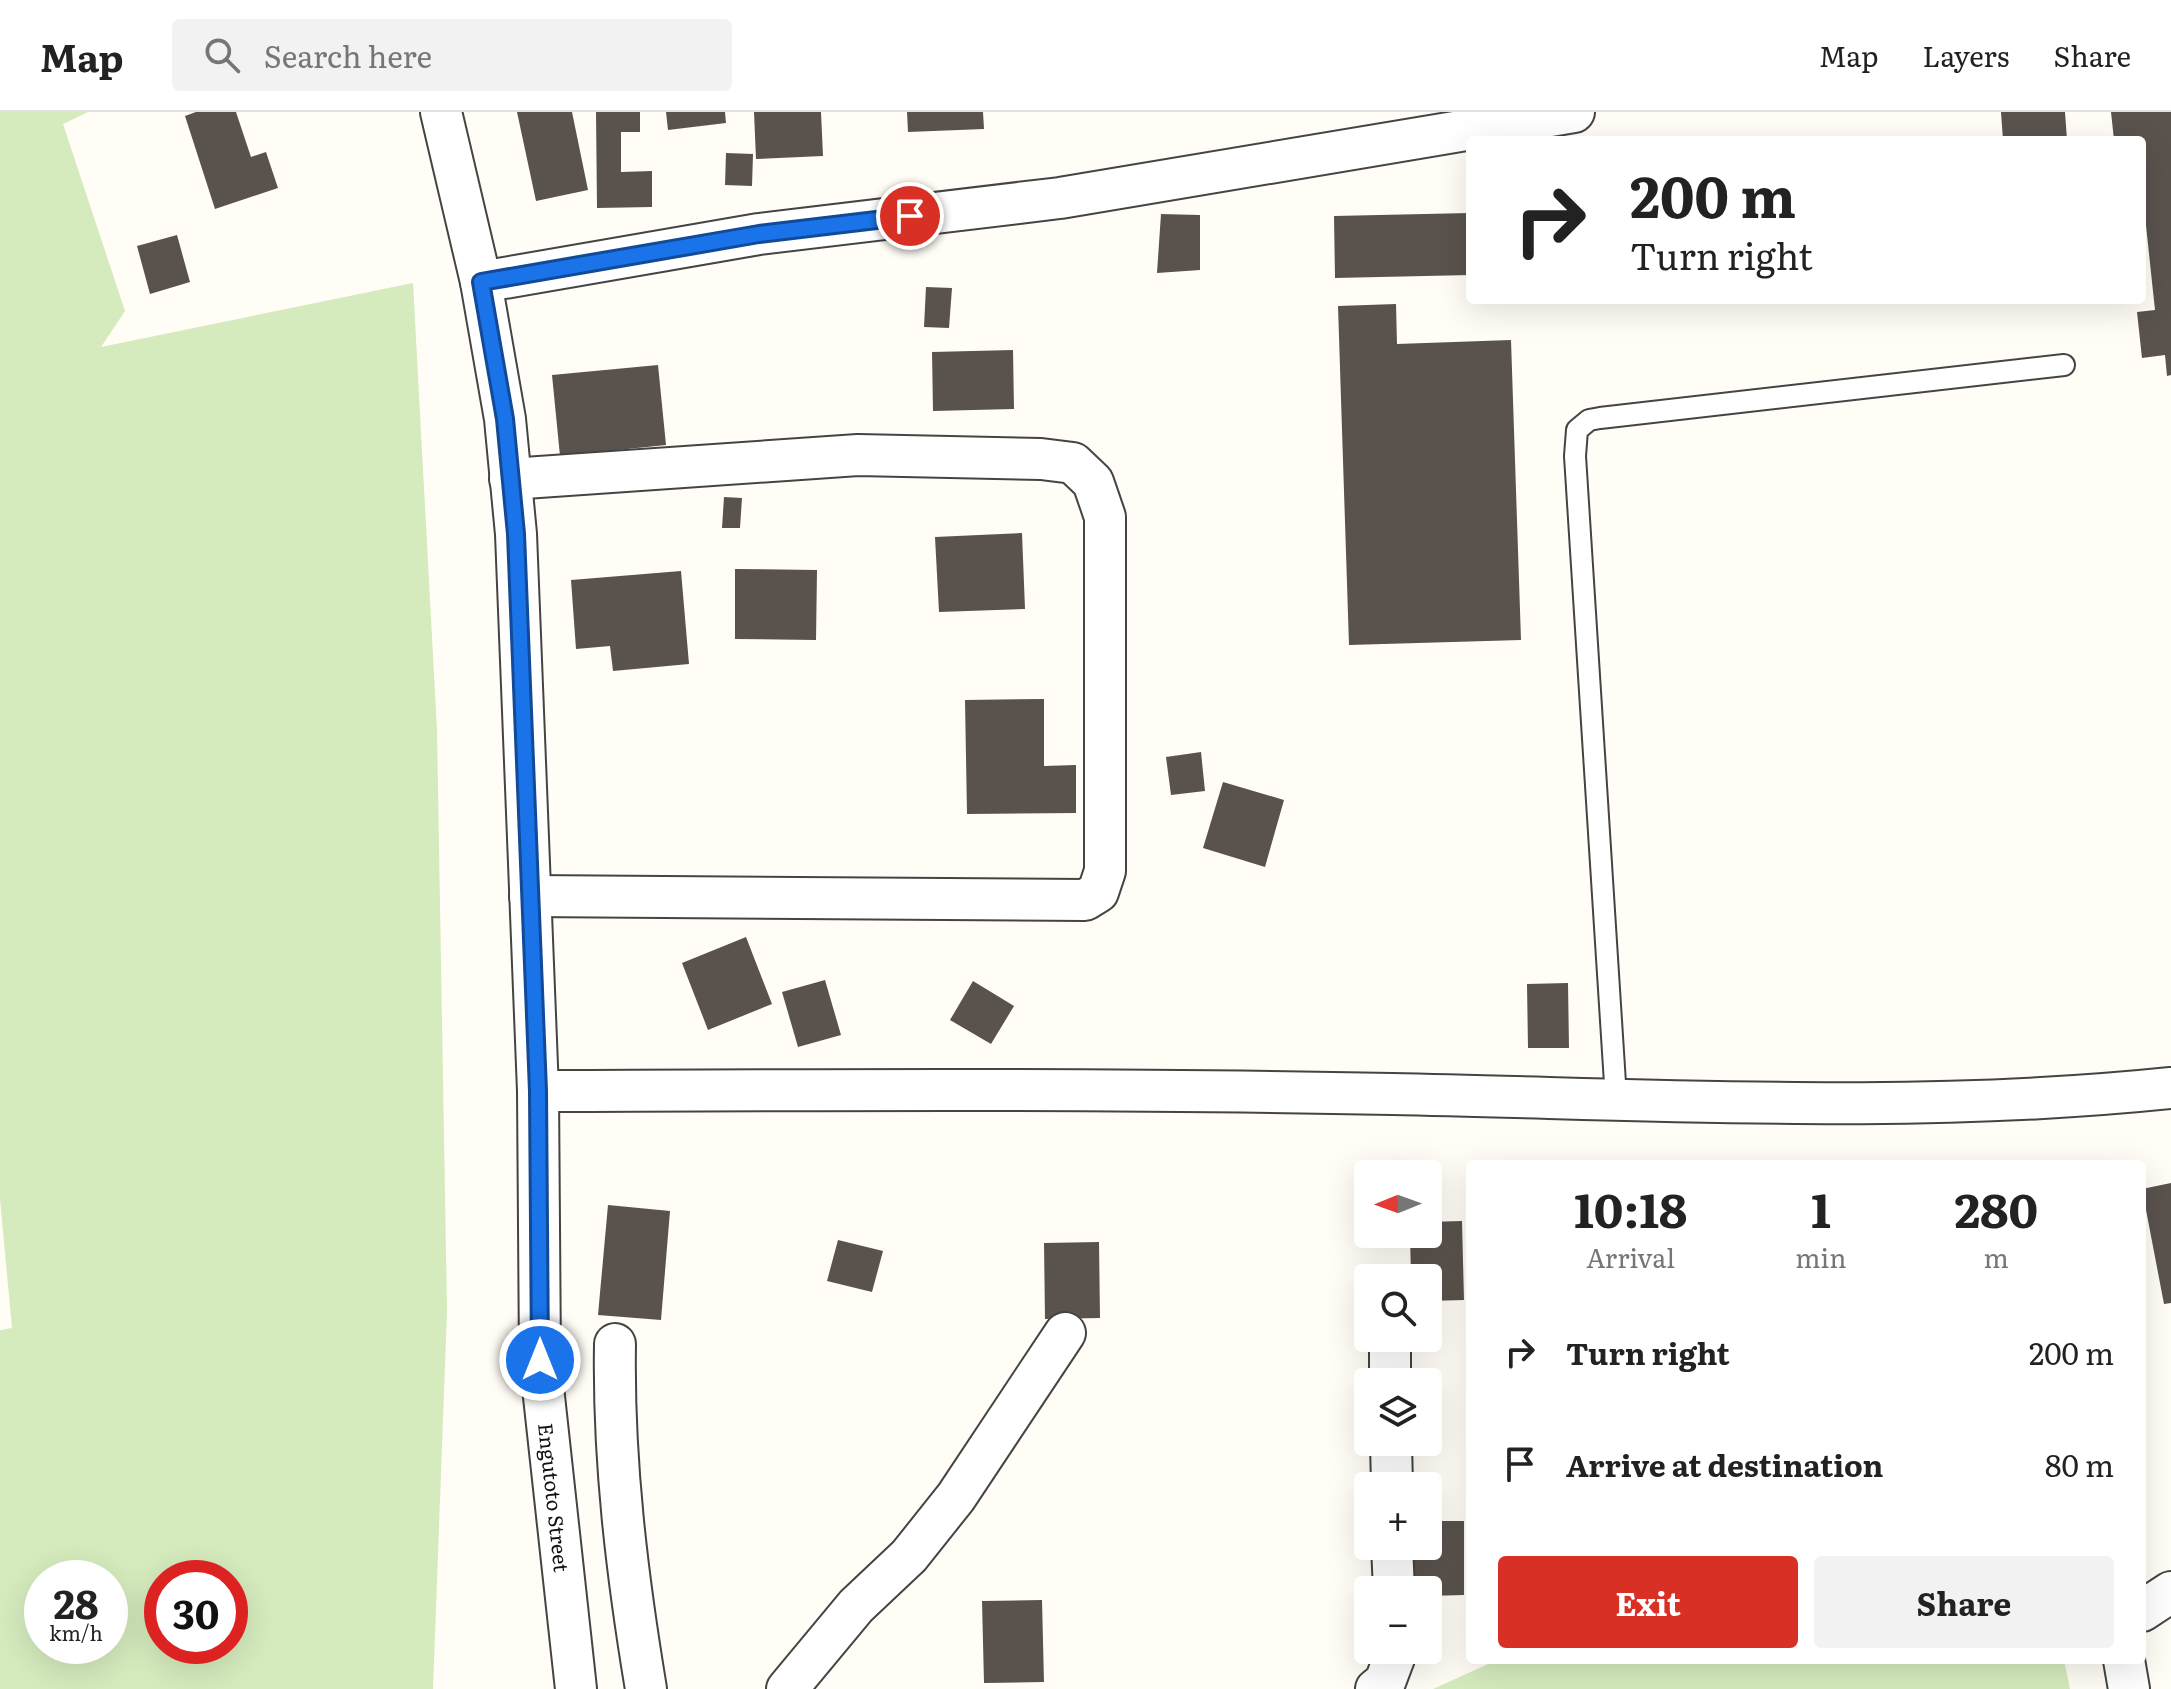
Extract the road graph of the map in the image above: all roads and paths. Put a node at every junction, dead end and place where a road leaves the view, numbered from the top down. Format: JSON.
{"nodes":[{"id":1,"x":441,"y":112,"type":"edge"},
{"id":2,"x":1574,"y":112,"type":"edge"},
{"id":3,"x":481,"y":282,"type":"junction"},
{"id":4,"x":2064,"y":365,"type":"dead end"},
{"id":5,"x":510,"y":479,"type":"junction"},
{"id":6,"x":530,"y":896,"type":"junction"},
{"id":7,"x":2171,"y":1088,"type":"edge"},
{"id":8,"x":538,"y":1091,"type":"junction"},
{"id":9,"x":1616,"y":1099,"type":"junction"},
{"id":10,"x":1065,"y":1333,"type":"dead end"},
{"id":11,"x":615,"y":1344,"type":"dead end"},
{"id":12,"x":2171,"y":1592,"type":"edge"},
{"id":13,"x":2146,"y":1608,"type":"edge"},
{"id":14,"x":1392,"y":1664,"type":"edge"},
{"id":15,"x":2125,"y":1664,"type":"edge"},
{"id":16,"x":576,"y":1689,"type":"edge"},
{"id":17,"x":646,"y":1689,"type":"edge"},
{"id":18,"x":787,"y":1689,"type":"edge"},
{"id":19,"x":1376,"y":1689,"type":"edge"},
{"id":20,"x":2129,"y":1689,"type":"edge"}],
"edges":[{"from":1,"to":3,"type":"street","name":"Engutoto Street"},
{"from":2,"to":3,"type":"street"},
{"from":3,"to":5,"type":"street","name":"Engutoto Street"},
{"from":4,"to":9,"type":"lane"},
{"from":5,"to":6,"type":"street","name":"Engutoto Street"},
{"from":5,"to":6,"type":"street"},
{"from":6,"to":8,"type":"street","name":"Engutoto Street"},
{"from":7,"to":9,"type":"street"},
{"from":8,"to":9,"type":"street"},
{"from":8,"to":16,"type":"street","name":"Engutoto Street"},
{"from":10,"to":18,"type":"street"},
{"from":11,"to":17,"type":"street"},
{"from":12,"to":13,"type":"street"},
{"from":14,"to":19,"type":"street"},
{"from":15,"to":20,"type":"street"}]}
